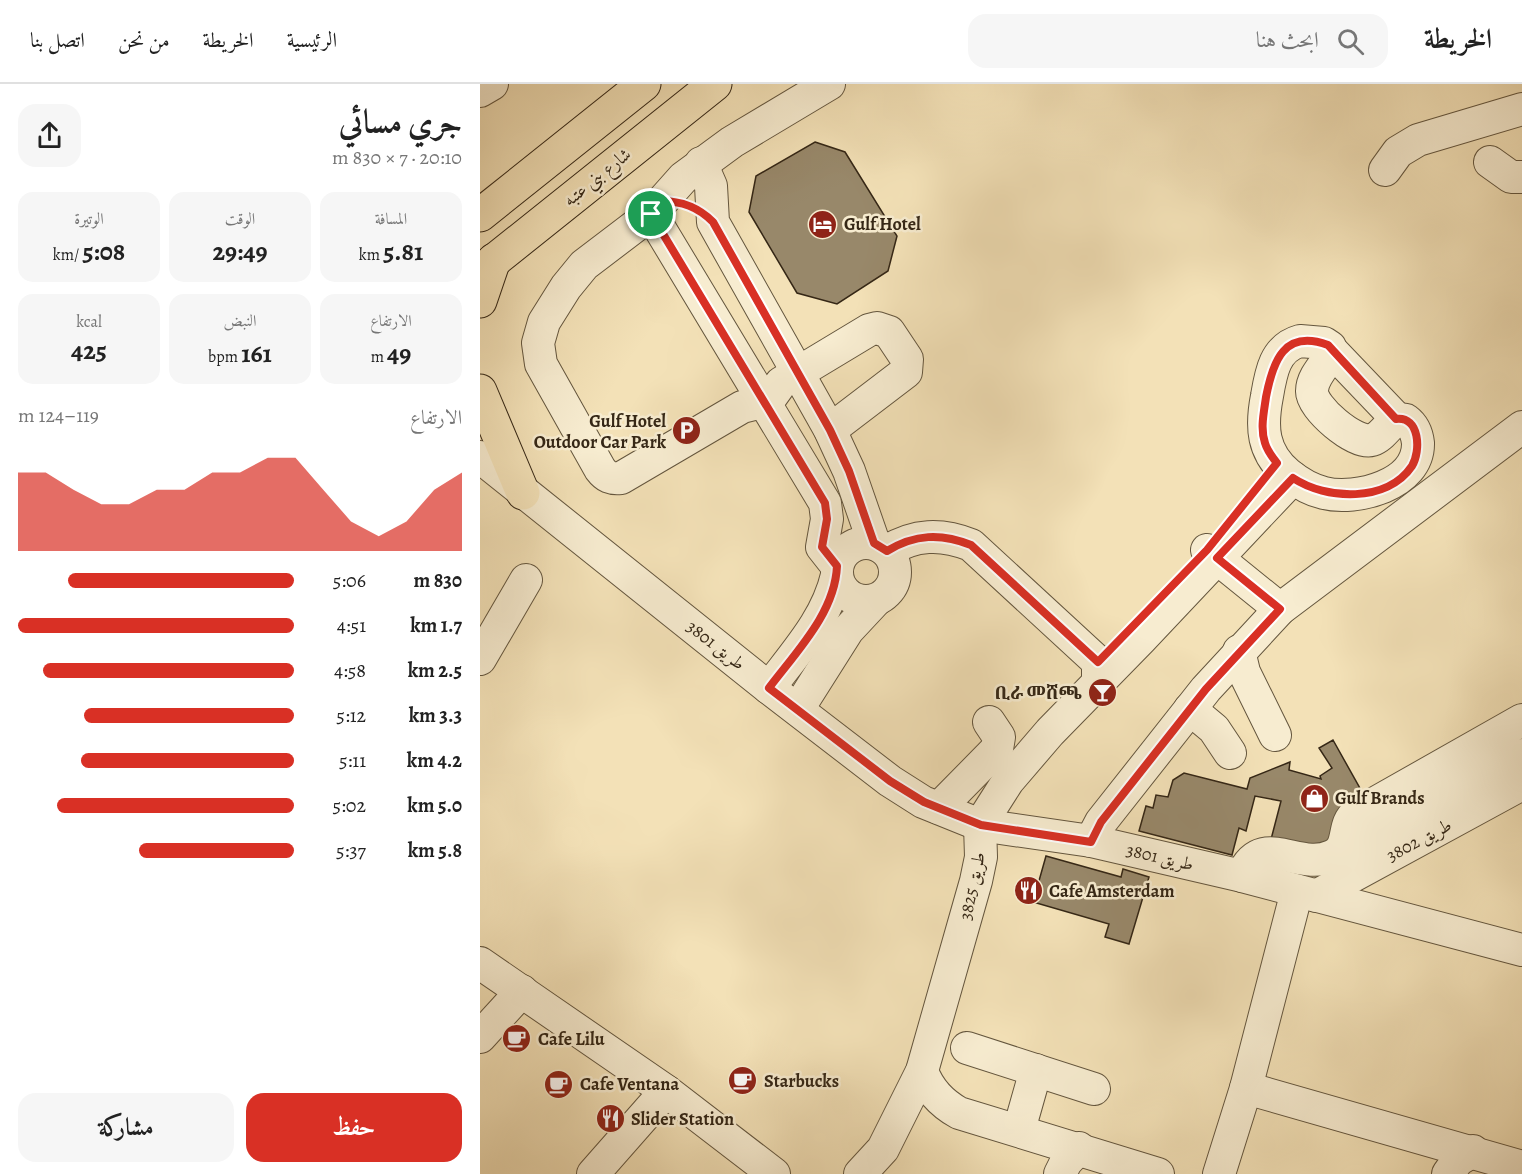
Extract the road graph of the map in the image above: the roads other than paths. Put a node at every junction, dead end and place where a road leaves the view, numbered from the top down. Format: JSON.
{"nodes":[{"id":1,"x":492,"y":84,"type":"edge"},
{"id":2,"x":617,"y":84,"type":"edge"},
{"id":3,"x":644,"y":84,"type":"edge"},
{"id":4,"x":715,"y":84,"type":"edge"},
{"id":5,"x":829,"y":84,"type":"edge"},
{"id":6,"x":480,"y":91,"type":"edge"},
{"id":7,"x":1522,"y":109,"type":"edge"},
{"id":8,"x":591,"y":125,"type":"junction"},
{"id":9,"x":1490,"y":162,"type":"dead end"},
{"id":10,"x":701,"y":163,"type":"junction"},
{"id":11,"x":1385,"y":170,"type":"dead end"},
{"id":12,"x":1522,"y":177,"type":"edge"},
{"id":13,"x":656,"y":208,"type":"junction"},
{"id":14,"x":480,"y":215,"type":"edge"},
{"id":15,"x":713,"y":222,"type":"junction"},
{"id":16,"x":487,"y":266,"type":"edge"},
{"id":17,"x":480,"y":301,"type":"edge"},
{"id":18,"x":1332,"y":351,"type":"junction"},
{"id":19,"x":799,"y":372,"type":"junction"},
{"id":20,"x":480,"y":391,"type":"edge"},
{"id":21,"x":766,"y":404,"type":"junction"},
{"id":22,"x":1396,"y":419,"type":"junction"},
{"id":23,"x":1522,"y":427,"type":"edge"},
{"id":24,"x":830,"y":430,"type":"junction"},
{"id":25,"x":480,"y":457,"type":"edge"},
{"id":26,"x":1285,"y":470,"type":"junction"},
{"id":27,"x":523,"y":493,"type":"junction"},
{"id":28,"x":886,"y":554,"type":"junction"},
{"id":29,"x":1212,"y":554,"type":"junction"},
{"id":30,"x":823,"y":559,"type":"junction"},
{"id":31,"x":526,"y":580,"type":"dead end"},
{"id":32,"x":876,"y":600,"type":"junction"},
{"id":33,"x":1280,"y":609,"type":"junction"},
{"id":34,"x":1239,"y":651,"type":"junction"},
{"id":35,"x":480,"y":659,"type":"edge"},
{"id":36,"x":1094,"y":673,"type":"junction"},
{"id":37,"x":769,"y":688,"type":"junction"},
{"id":38,"x":798,"y":709,"type":"junction"},
{"id":39,"x":1190,"y":709,"type":"junction"},
{"id":40,"x":1522,"y":720,"type":"edge"},
{"id":41,"x":988,"y":722,"type":"dead end"},
{"id":42,"x":1275,"y":735,"type":"dead end"},
{"id":43,"x":1230,"y":753,"type":"dead end"},
{"id":44,"x":1513,"y":759,"type":"edge"},
{"id":45,"x":960,"y":817,"type":"junction"},
{"id":46,"x":1091,"y":842,"type":"junction"},
{"id":47,"x":1242,"y":876,"type":"junction"},
{"id":48,"x":1306,"y":893,"type":"junction"},
{"id":49,"x":1522,"y":950,"type":"edge"},
{"id":50,"x":480,"y":963,"type":"edge"},
{"id":51,"x":522,"y":992,"type":"junction"},
{"id":52,"x":480,"y":1037,"type":"edge"},
{"id":53,"x":967,"y":1048,"type":"dead end"},
{"id":54,"x":1036,"y":1070,"type":"junction"},
{"id":55,"x":922,"y":1071,"type":"junction"},
{"id":56,"x":1246,"y":1088,"type":"junction"},
{"id":57,"x":1094,"y":1089,"type":"dead end"},
{"id":58,"x":666,"y":1091,"type":"junction"},
{"id":59,"x":1019,"y":1130,"type":"junction"},
{"id":60,"x":1079,"y":1148,"type":"junction"},
{"id":61,"x":1473,"y":1151,"type":"junction"},
{"id":62,"x":1522,"y":1167,"type":"edge"},
{"id":63,"x":593,"y":1174,"type":"edge"},
{"id":64,"x":774,"y":1174,"type":"edge"},
{"id":65,"x":860,"y":1174,"type":"edge"},
{"id":66,"x":1060,"y":1174,"type":"edge"},
{"id":67,"x":1158,"y":1174,"type":"edge"},
{"id":68,"x":1219,"y":1174,"type":"edge"},
{"id":69,"x":1448,"y":1174,"type":"edge"}],
"edges":[{"from":1,"to":6,"type":"street"},
{"from":2,"to":8,"type":"street"},
{"from":3,"to":8,"type":"main road"},
{"from":4,"to":16,"type":"main road","name":"شارع بني عتبه"},
{"from":5,"to":10,"type":"street"},
{"from":7,"to":11,"type":"street"},
{"from":8,"to":14,"type":"main road"},
{"from":9,"to":12,"type":"street"},
{"from":10,"to":13,"type":"street"},
{"from":10,"to":15,"type":"street"},
{"from":13,"to":15,"type":"street"},
{"from":13,"to":21,"type":"street"},
{"from":13,"to":21,"type":"street"},
{"from":15,"to":19,"type":"street"},
{"from":16,"to":17,"type":"main road"},
{"from":18,"to":22,"type":"street"},
{"from":18,"to":22,"type":"street"},
{"from":18,"to":26,"type":"street"},
{"from":19,"to":21,"type":"street"},
{"from":19,"to":24,"type":"street"},
{"from":19,"to":24,"type":"street"},
{"from":20,"to":27,"type":"main road"},
{"from":21,"to":30,"type":"street"},
{"from":22,"to":26,"type":"street"},
{"from":23,"to":33,"type":"street"},
{"from":24,"to":28,"type":"street"},
{"from":25,"to":27,"type":"street","name":"طريق 3801"},
{"from":26,"to":29,"type":"street","name":"طريق 3825"},
{"from":27,"to":37,"type":"street","name":"طريق 3801"},
{"from":28,"to":30,"type":"street"},
{"from":28,"to":32,"type":"street"},
{"from":28,"to":36,"type":"street"},
{"from":29,"to":33,"type":"street"},
{"from":29,"to":36,"type":"street","name":"طريق 3825"},
{"from":30,"to":32,"type":"street"},
{"from":30,"to":37,"type":"street"},
{"from":31,"to":35,"type":"street"},
{"from":32,"to":38,"type":"street"},
{"from":33,"to":34,"type":"street"},
{"from":34,"to":39,"type":"street"},
{"from":34,"to":42,"type":"street"},
{"from":36,"to":45,"type":"street","name":"طريق 3825"},
{"from":37,"to":38,"type":"street","name":"طريق 3801"},
{"from":38,"to":45,"type":"street","name":"طريق 3801"},
{"from":39,"to":43,"type":"street"},
{"from":39,"to":46,"type":"street"},
{"from":40,"to":44,"type":"street"},
{"from":41,"to":45,"type":"street"},
{"from":44,"to":47,"type":"street"},
{"from":44,"to":48,"type":"street","name":"طريق 3802"},
{"from":45,"to":46,"type":"street","name":"طريق 3801"},
{"from":45,"to":55,"type":"street","name":"طريق 3825"},
{"from":46,"to":47,"type":"street","name":"طريق 3801"},
{"from":47,"to":48,"type":"street","name":"طريق 3801"},
{"from":48,"to":49,"type":"street","name":"طريق 3801"},
{"from":48,"to":56,"type":"street"},
{"from":50,"to":51,"type":"street"},
{"from":51,"to":52,"type":"street"},
{"from":51,"to":58,"type":"street"},
{"from":53,"to":54,"type":"street"},
{"from":54,"to":57,"type":"street"},
{"from":54,"to":59,"type":"street"},
{"from":55,"to":59,"type":"street"},
{"from":55,"to":65,"type":"street","name":"طريق 3825"},
{"from":56,"to":61,"type":"street"},
{"from":56,"to":68,"type":"street"},
{"from":58,"to":63,"type":"street"},
{"from":58,"to":64,"type":"street"},
{"from":59,"to":60,"type":"street"},
{"from":60,"to":66,"type":"street"},
{"from":60,"to":67,"type":"street"},
{"from":61,"to":62,"type":"street"},
{"from":61,"to":69,"type":"street"}]}
